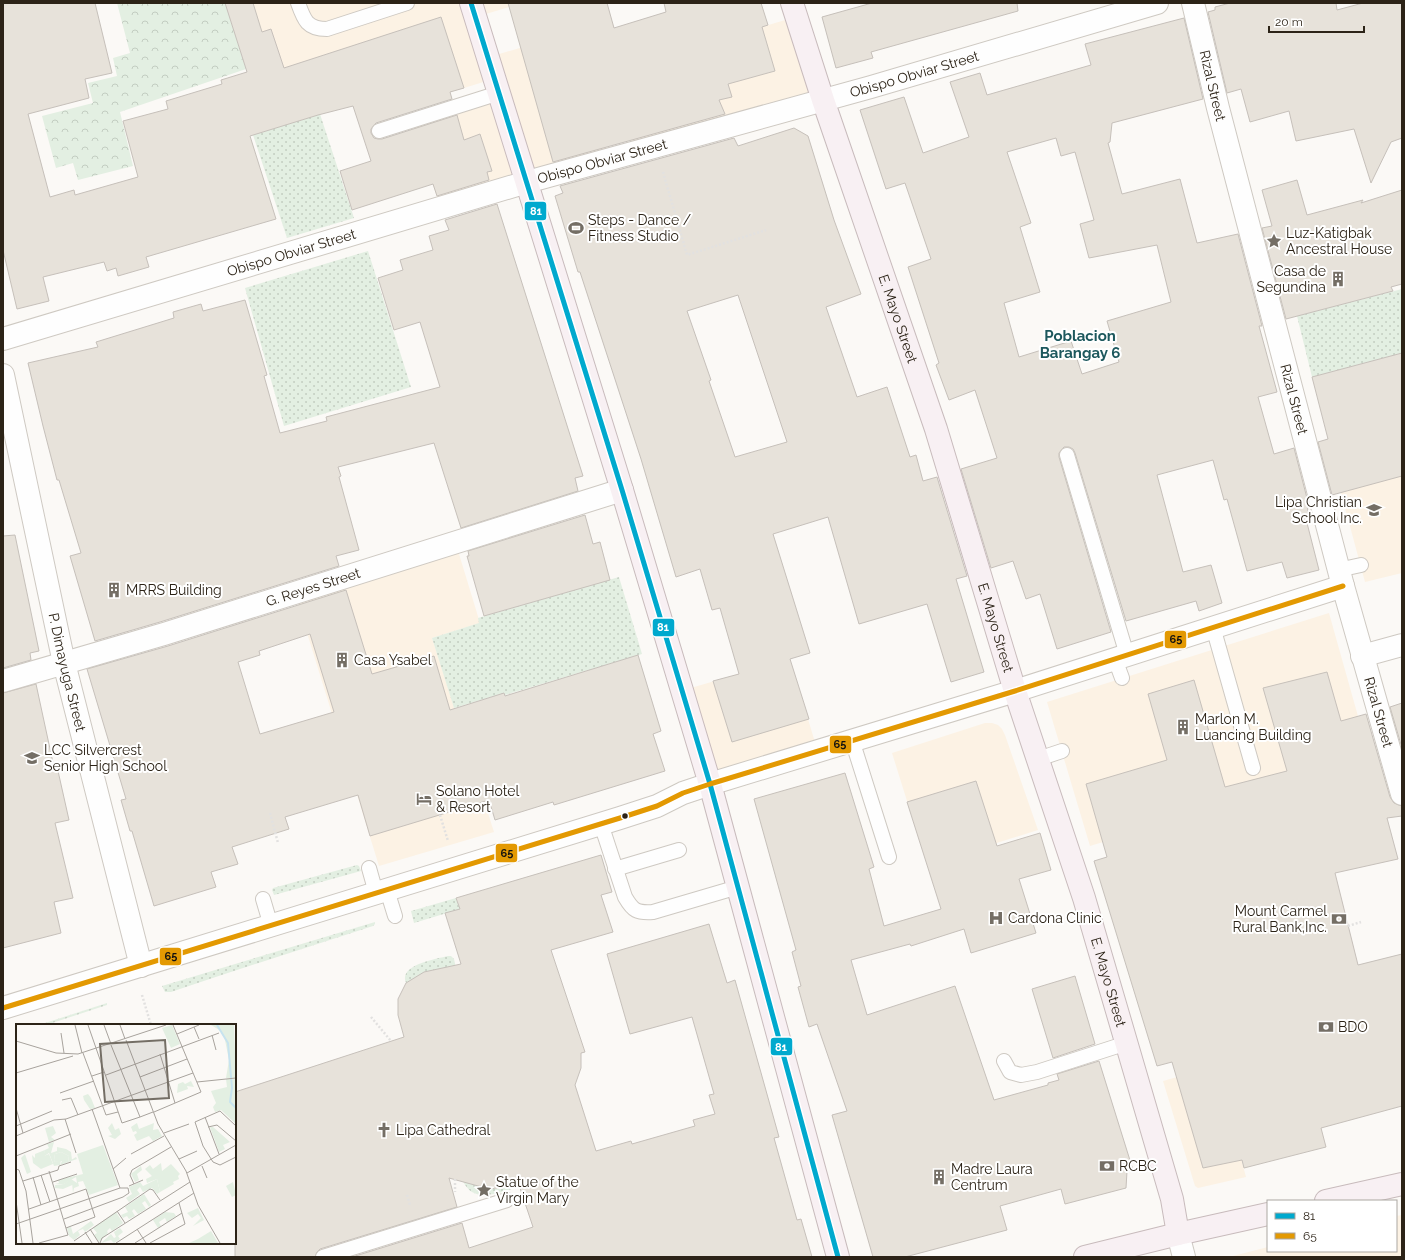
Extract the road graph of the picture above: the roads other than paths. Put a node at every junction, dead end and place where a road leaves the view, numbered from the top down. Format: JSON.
{"nodes":[{"id":1,"x":298,"y":3,"type":"edge"},
{"id":2,"x":407,"y":3,"type":"edge"},
{"id":3,"x":471,"y":3,"type":"edge"},
{"id":4,"x":792,"y":3,"type":"edge"},
{"id":5,"x":1157,"y":3,"type":"edge"},
{"id":6,"x":1193,"y":3,"type":"edge"},
{"id":7,"x":499,"y":93,"type":"junction"},
{"id":8,"x":822,"y":100,"type":"junction"},
{"id":9,"x":379,"y":131,"type":"dead end"},
{"id":10,"x":527,"y":182,"type":"junction"},
{"id":11,"x":3,"y":339,"type":"edge"},
{"id":12,"x":3,"y":375,"type":"edge"},
{"id":13,"x":1068,"y":455,"type":"dead end"},
{"id":14,"x":622,"y":490,"type":"junction"},
{"id":15,"x":1360,"y":564,"type":"dead end"},
{"id":16,"x":1340,"y":578,"type":"junction"},
{"id":17,"x":1213,"y":628,"type":"junction"},
{"id":18,"x":1402,"y":645,"type":"edge"},
{"id":19,"x":1362,"y":656,"type":"junction"},
{"id":20,"x":64,"y":663,"type":"junction"},
{"id":21,"x":1121,"y":664,"type":"junction"},
{"id":22,"x":3,"y":681,"type":"edge"},
{"id":23,"x":1016,"y":691,"type":"junction"},
{"id":24,"x":852,"y":740,"type":"junction"},
{"id":25,"x":1062,"y":751,"type":"dead end"},
{"id":26,"x":1038,"y":759,"type":"junction"},
{"id":27,"x":1253,"y":768,"type":"dead end"},
{"id":28,"x":710,"y":784,"type":"junction"},
{"id":29,"x":1402,"y":794,"type":"edge"},
{"id":30,"x":601,"y":824,"type":"junction"},
{"id":31,"x":680,"y":850,"type":"dead end"},
{"id":32,"x":888,"y":857,"type":"dead end"},
{"id":33,"x":369,"y":868,"type":"dead end"},
{"id":34,"x":615,"y":869,"type":"junction"},
{"id":35,"x":738,"y":887,"type":"junction"},
{"id":36,"x":382,"y":891,"type":"junction"},
{"id":37,"x":263,"y":899,"type":"dead end"},
{"id":38,"x":395,"y":916,"type":"dead end"},
{"id":39,"x":270,"y":926,"type":"junction"},
{"id":40,"x":141,"y":966,"type":"junction"},
{"id":41,"x":3,"y":1008,"type":"edge"},
{"id":42,"x":1127,"y":1043,"type":"junction"},
{"id":43,"x":1004,"y":1061,"type":"dead end"},
{"id":44,"x":1402,"y":1184,"type":"edge"},
{"id":45,"x":507,"y":1200,"type":"dead end"},
{"id":46,"x":1330,"y":1200,"type":"edge"},
{"id":47,"x":1267,"y":1214,"type":"edge"},
{"id":48,"x":1178,"y":1234,"type":"junction"},
{"id":49,"x":323,"y":1257,"type":"edge"},
{"id":50,"x":838,"y":1257,"type":"edge"},
{"id":51,"x":1085,"y":1257,"type":"edge"},
{"id":52,"x":1184,"y":1257,"type":"edge"}],
"edges":[{"from":1,"to":2,"type":"lane"},
{"from":3,"to":7,"type":"main road"},
{"from":4,"to":8,"type":"main road","name":"E. Mayo Street"},
{"from":5,"to":8,"type":"street","name":"Obispo Obviar Street"},
{"from":6,"to":16,"type":"street","name":"Rizal Street"},
{"from":7,"to":9,"type":"lane"},
{"from":7,"to":10,"type":"main road"},
{"from":8,"to":10,"type":"street","name":"Obispo Obviar Street"},
{"from":8,"to":23,"type":"main road","name":"E. Mayo Street"},
{"from":10,"to":11,"type":"street","name":"Obispo Obviar Street"},
{"from":10,"to":14,"type":"main road"},
{"from":12,"to":20,"type":"street","name":"P. Dimayuga Street"},
{"from":13,"to":21,"type":"lane"},
{"from":14,"to":20,"type":"street","name":"G. Reyes Street"},
{"from":14,"to":28,"type":"main road"},
{"from":15,"to":16,"type":"lane"},
{"from":16,"to":17,"type":"street"},
{"from":16,"to":19,"type":"street","name":"Rizal Street"},
{"from":17,"to":21,"type":"street"},
{"from":17,"to":27,"type":"lane"},
{"from":18,"to":19,"type":"street"},
{"from":19,"to":29,"type":"street","name":"Rizal Street"},
{"from":20,"to":22,"type":"street","name":"G. Reyes Street"},
{"from":20,"to":40,"type":"street","name":"P. Dimayuga Street"},
{"from":21,"to":23,"type":"street"},
{"from":23,"to":24,"type":"street"},
{"from":23,"to":26,"type":"main road","name":"E. Mayo Street"},
{"from":24,"to":28,"type":"street"},
{"from":24,"to":32,"type":"lane"},
{"from":25,"to":26,"type":"lane"},
{"from":26,"to":42,"type":"main road","name":"E. Mayo Street"},
{"from":28,"to":30,"type":"street"},
{"from":28,"to":35,"type":"main road"},
{"from":30,"to":34,"type":"lane"},
{"from":30,"to":36,"type":"street"},
{"from":31,"to":34,"type":"lane"},
{"from":33,"to":36,"type":"lane"},
{"from":34,"to":35,"type":"lane"},
{"from":35,"to":50,"type":"main road"},
{"from":36,"to":38,"type":"lane"},
{"from":36,"to":39,"type":"street"},
{"from":37,"to":39,"type":"lane"},
{"from":39,"to":40,"type":"street"},
{"from":40,"to":41,"type":"street"},
{"from":42,"to":43,"type":"lane"},
{"from":42,"to":48,"type":"main road","name":"E. Mayo Street"},
{"from":44,"to":46,"type":"main road"},
{"from":45,"to":49,"type":"lane"},
{"from":47,"to":48,"type":"main road"},
{"from":48,"to":51,"type":"main road"},
{"from":48,"to":52,"type":"street","name":"E. Mayo Street"}]}
